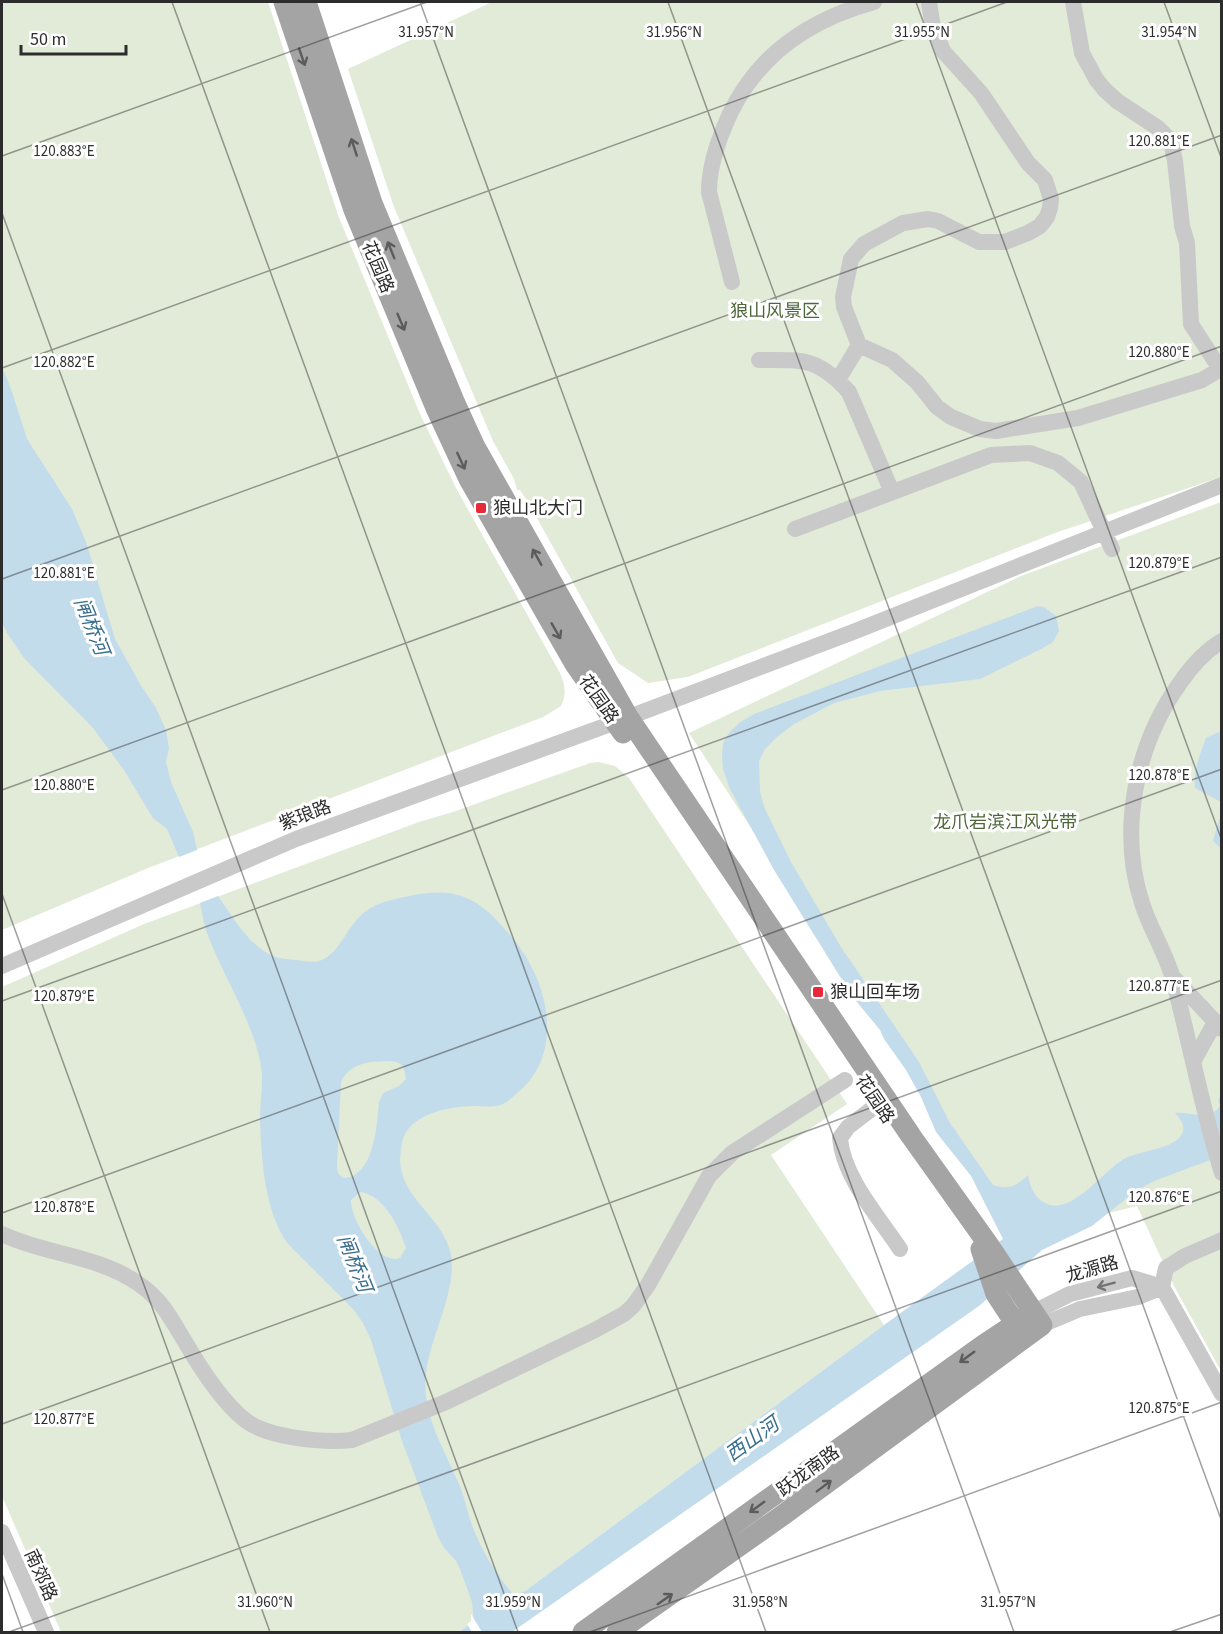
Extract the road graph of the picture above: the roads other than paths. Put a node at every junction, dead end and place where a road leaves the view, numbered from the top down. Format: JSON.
{"nodes":[{"id":1,"x":284,"y":2,"type":"edge"},
{"id":2,"x":306,"y":2,"type":"edge"},
{"id":3,"x":874,"y":2,"type":"edge"},
{"id":4,"x":929,"y":2,"type":"edge"},
{"id":5,"x":1074,"y":2,"type":"edge"},
{"id":6,"x":732,"y":282,"type":"dead end"},
{"id":7,"x":859,"y":345,"type":"junction"},
{"id":8,"x":759,"y":360,"type":"dead end"},
{"id":9,"x":1220,"y":369,"type":"edge"},
{"id":10,"x":838,"y":380,"type":"junction"},
{"id":11,"x":1221,"y":485,"type":"edge"},
{"id":12,"x":892,"y":492,"type":"junction"},
{"id":13,"x":795,"y":529,"type":"dead end"},
{"id":14,"x":1104,"y":531,"type":"junction"},
{"id":15,"x":1112,"y":549,"type":"dead end"},
{"id":16,"x":1221,"y":641,"type":"edge"},
{"id":17,"x":622,"y":720,"type":"junction"},
{"id":18,"x":2,"y":966,"type":"edge"},
{"id":19,"x":1172,"y":976,"type":"junction"},
{"id":20,"x":1218,"y":1026,"type":"edge"},
{"id":21,"x":1193,"y":1062,"type":"junction"},
{"id":22,"x":844,"y":1080,"type":"dead end"},
{"id":23,"x":881,"y":1101,"type":"junction"},
{"id":24,"x":1220,"y":1170,"type":"edge"},
{"id":25,"x":2,"y":1234,"type":"edge"},
{"id":26,"x":1221,"y":1240,"type":"edge"},
{"id":27,"x":900,"y":1249,"type":"dead end"},
{"id":28,"x":1162,"y":1287,"type":"junction"},
{"id":29,"x":1029,"y":1324,"type":"junction"},
{"id":30,"x":1221,"y":1394,"type":"edge"},
{"id":31,"x":2,"y":1532,"type":"edge"},
{"id":32,"x":46,"y":1632,"type":"edge"},
{"id":33,"x":583,"y":1632,"type":"edge"},
{"id":34,"x":617,"y":1632,"type":"edge"}],
"edges":[{"from":1,"to":17,"type":"main road","name":"花园路","one_way":true},
{"from":17,"to":2,"type":"main road","name":"花园路","one_way":true},
{"from":3,"to":6,"type":"street"},
{"from":4,"to":7,"type":"street"},
{"from":5,"to":9,"type":"street"},
{"from":7,"to":9,"type":"street"},
{"from":7,"to":10,"type":"street"},
{"from":8,"to":10,"type":"street"},
{"from":10,"to":12,"type":"street"},
{"from":11,"to":14,"type":"street","name":"紫琅路"},
{"from":12,"to":13,"type":"street"},
{"from":12,"to":14,"type":"street"},
{"from":14,"to":15,"type":"street"},
{"from":14,"to":17,"type":"street","name":"紫琅路"},
{"from":16,"to":19,"type":"street"},
{"from":17,"to":18,"type":"street","name":"紫琅路"},
{"from":17,"to":23,"type":"main road","name":"花园路"},
{"from":19,"to":20,"type":"street"},
{"from":19,"to":21,"type":"street"},
{"from":20,"to":21,"type":"street"},
{"from":21,"to":24,"type":"street"},
{"from":22,"to":25,"type":"street"},
{"from":23,"to":27,"type":"street"},
{"from":23,"to":29,"type":"main road","name":"花园路"},
{"from":26,"to":28,"type":"street"},
{"from":28,"to":29,"type":"street","name":"龙源路"},
{"from":28,"to":30,"type":"street"},
{"from":29,"to":33,"type":"main road","name":"跃龙南路","one_way":true},
{"from":34,"to":29,"type":"main road","name":"跃龙南路","one_way":true},
{"from":31,"to":32,"type":"street","name":"南郊路"}]}
